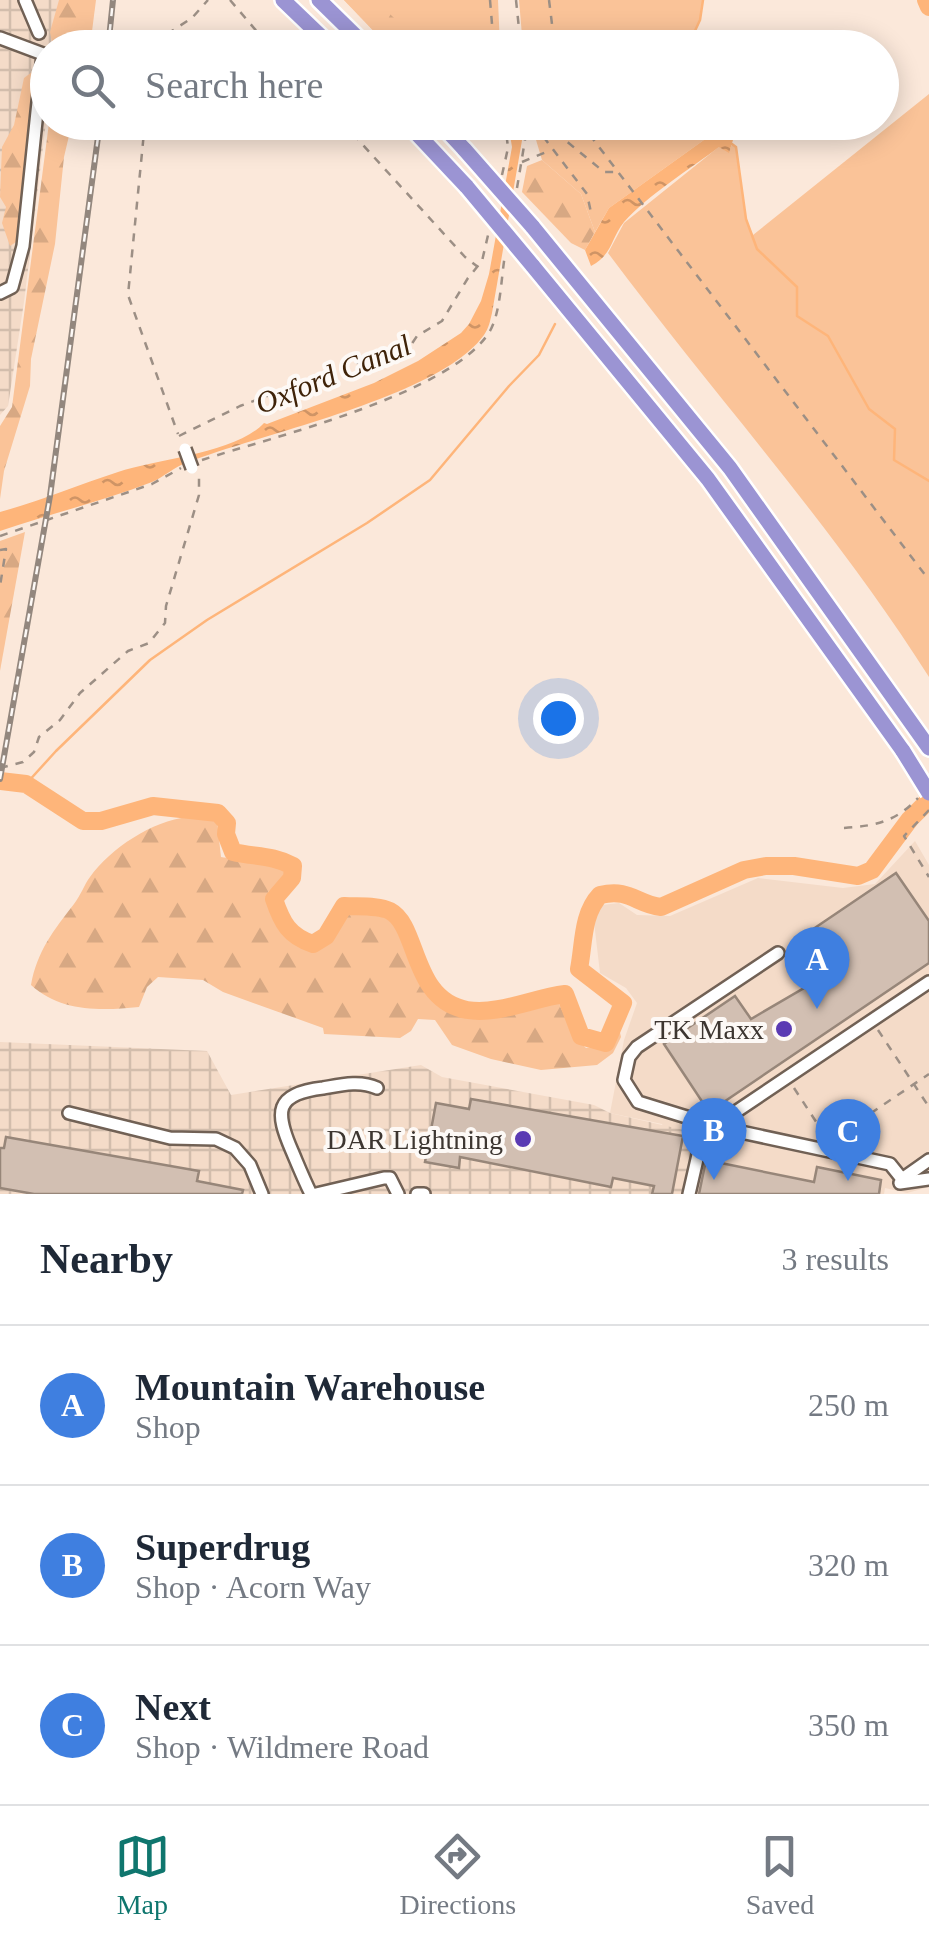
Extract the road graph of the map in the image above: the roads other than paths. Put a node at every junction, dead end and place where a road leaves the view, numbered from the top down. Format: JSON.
{"nodes":[{"id":1,"x":25,"y":0,"type":"edge"},
{"id":2,"x":283,"y":0,"type":"edge"},
{"id":3,"x":318,"y":0,"type":"edge"},
{"id":4,"x":38,"y":30,"type":"edge"},
{"id":5,"x":314,"y":30,"type":"edge"},
{"id":6,"x":349,"y":30,"type":"edge"},
{"id":7,"x":0,"y":38,"type":"edge"},
{"id":8,"x":30,"y":49,"type":"edge"},
{"id":9,"x":35,"y":140,"type":"edge"},
{"id":10,"x":423,"y":140,"type":"edge"},
{"id":11,"x":456,"y":140,"type":"edge"},
{"id":12,"x":0,"y":293,"type":"edge"},
{"id":13,"x":185,"y":449,"type":"dead end"},
{"id":14,"x":193,"y":464,"type":"road end"},
{"id":15,"x":929,"y":748,"type":"edge"},
{"id":16,"x":924,"y":795,"type":"edge"},
{"id":17,"x":778,"y":953,"type":"dead end"},
{"id":18,"x":929,"y":982,"type":"edge"},
{"id":19,"x":376,"y":1088,"type":"dead end"},
{"id":20,"x":69,"y":1113,"type":"dead end"},
{"id":21,"x":726,"y":1129,"type":"junction"},
{"id":22,"x":703,"y":1133,"type":"junction"},
{"id":23,"x":929,"y":1160,"type":"edge"},
{"id":24,"x":926,"y":1179,"type":"edge"},
{"id":25,"x":900,"y":1185,"type":"edge"},
{"id":26,"x":262,"y":1194,"type":"edge"},
{"id":27,"x":314,"y":1194,"type":"edge"},
{"id":28,"x":398,"y":1194,"type":"edge"},
{"id":29,"x":689,"y":1194,"type":"edge"}],
"edges":[{"from":1,"to":4,"type":"street"},
{"from":2,"to":5,"type":"highway"},
{"from":3,"to":6,"type":"highway"},
{"from":7,"to":8,"type":"street"},
{"from":9,"to":12,"type":"street"},
{"from":10,"to":16,"type":"highway","bridge":true},
{"from":11,"to":15,"type":"highway","bridge":true},
{"from":13,"to":14,"type":"street","bridge":true},
{"from":17,"to":22,"type":"street"},
{"from":18,"to":21,"type":"street"},
{"from":19,"to":27,"type":"street"},
{"from":20,"to":26,"type":"street"},
{"from":21,"to":22,"type":"street"},
{"from":21,"to":25,"type":"street"},
{"from":22,"to":29,"type":"street"},
{"from":23,"to":25,"type":"street"},
{"from":24,"to":25,"type":"street"},
{"from":27,"to":28,"type":"street"}]}
